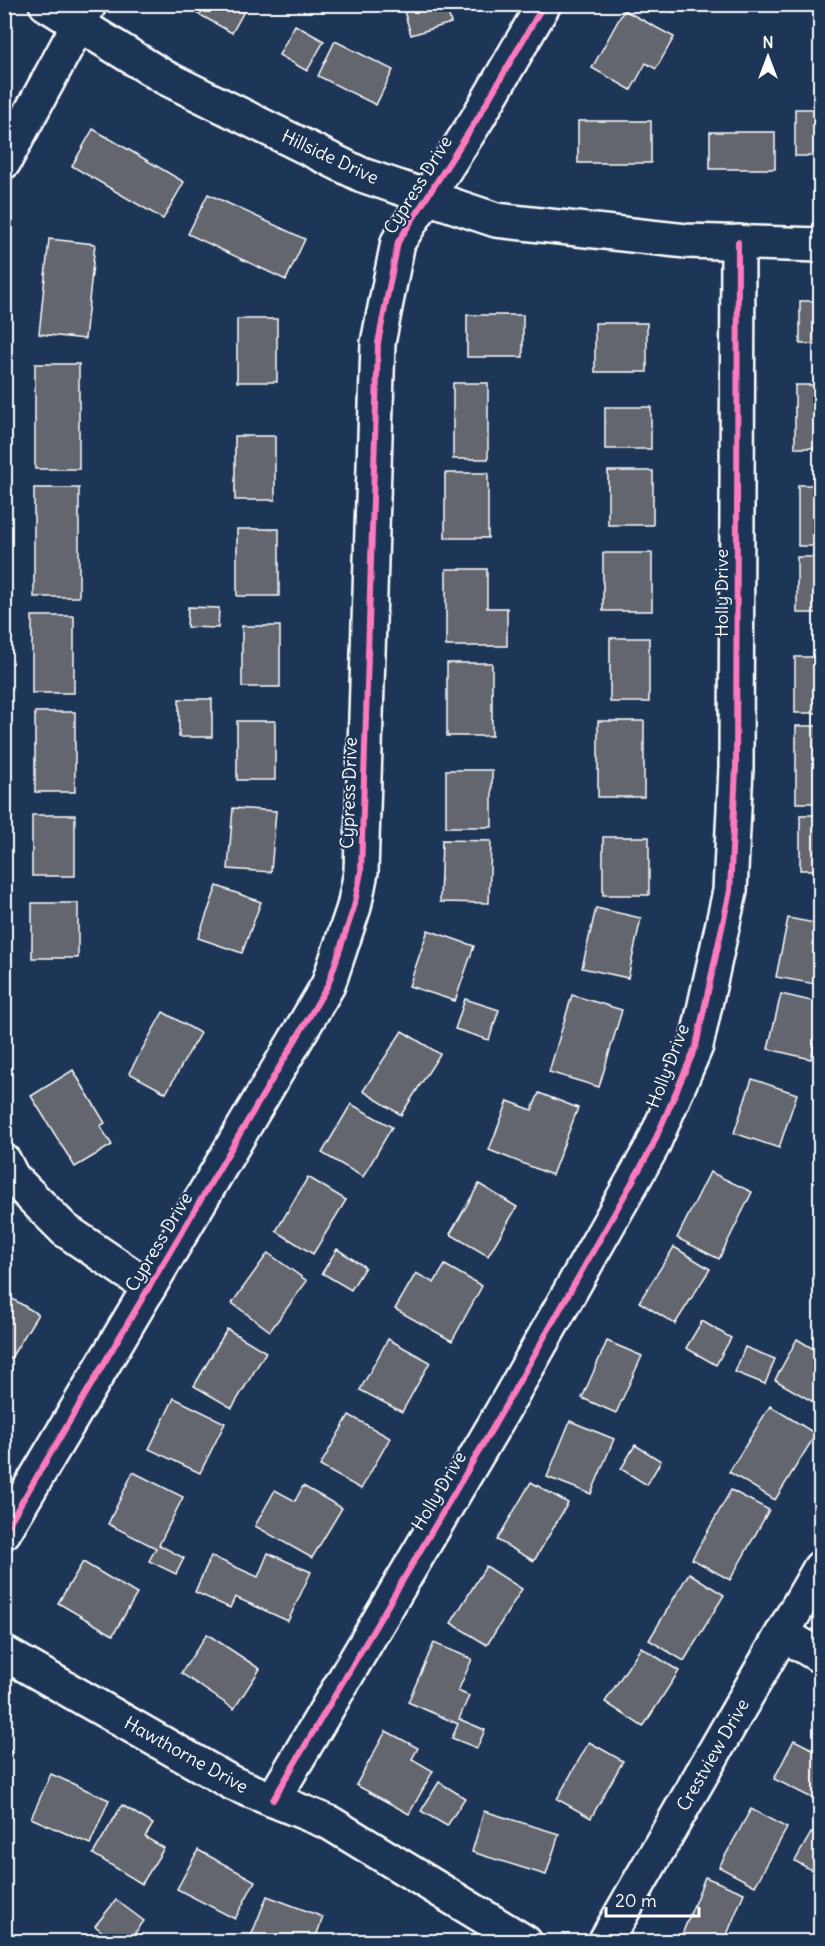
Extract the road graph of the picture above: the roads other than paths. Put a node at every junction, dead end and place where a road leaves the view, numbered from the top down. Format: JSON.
{"nodes":[{"id":1,"x":46,"y":4,"type":"edge"},
{"id":2,"x":544,"y":4,"type":"edge"},
{"id":3,"x":84,"y":14,"type":"edge"},
{"id":4,"x":4,"y":162,"type":"edge"},
{"id":5,"x":428,"y":196,"type":"junction"},
{"id":6,"x":738,"y":242,"type":"junction"},
{"id":7,"x":820,"y":245,"type":"edge"},
{"id":8,"x":4,"y":1161,"type":"edge"},
{"id":9,"x":149,"y":1287,"type":"junction"},
{"id":10,"x":4,"y":1532,"type":"edge"},
{"id":11,"x":820,"y":1568,"type":"edge"},
{"id":12,"x":783,"y":1634,"type":"junction"},
{"id":13,"x":4,"y":1653,"type":"edge"},
{"id":14,"x":820,"y":1656,"type":"edge"},
{"id":15,"x":273,"y":1800,"type":"junction"},
{"id":16,"x":525,"y":1941,"type":"edge"},
{"id":17,"x":605,"y":1941,"type":"edge"}],
"edges":[{"from":1,"to":3,"type":"street","name":"Hillside Drive"},
{"from":2,"to":5,"type":"street","name":"Cypress Drive"},
{"from":3,"to":4,"type":"street"},
{"from":3,"to":5,"type":"street","name":"Hillside Drive"},
{"from":5,"to":6,"type":"street","name":"Hillside Drive"},
{"from":5,"to":9,"type":"street","name":"Cypress Drive"},
{"from":6,"to":7,"type":"street","name":"Hillside Drive"},
{"from":6,"to":15,"type":"street","name":"Holly Drive"},
{"from":8,"to":9,"type":"street"},
{"from":9,"to":10,"type":"street","name":"Cypress Drive"},
{"from":11,"to":12,"type":"street","name":"Crestview Drive"},
{"from":12,"to":14,"type":"street"},
{"from":12,"to":17,"type":"street","name":"Crestview Drive"},
{"from":13,"to":15,"type":"street","name":"Hawthorne Drive"},
{"from":15,"to":16,"type":"street","name":"Hawthorne Drive"}]}
